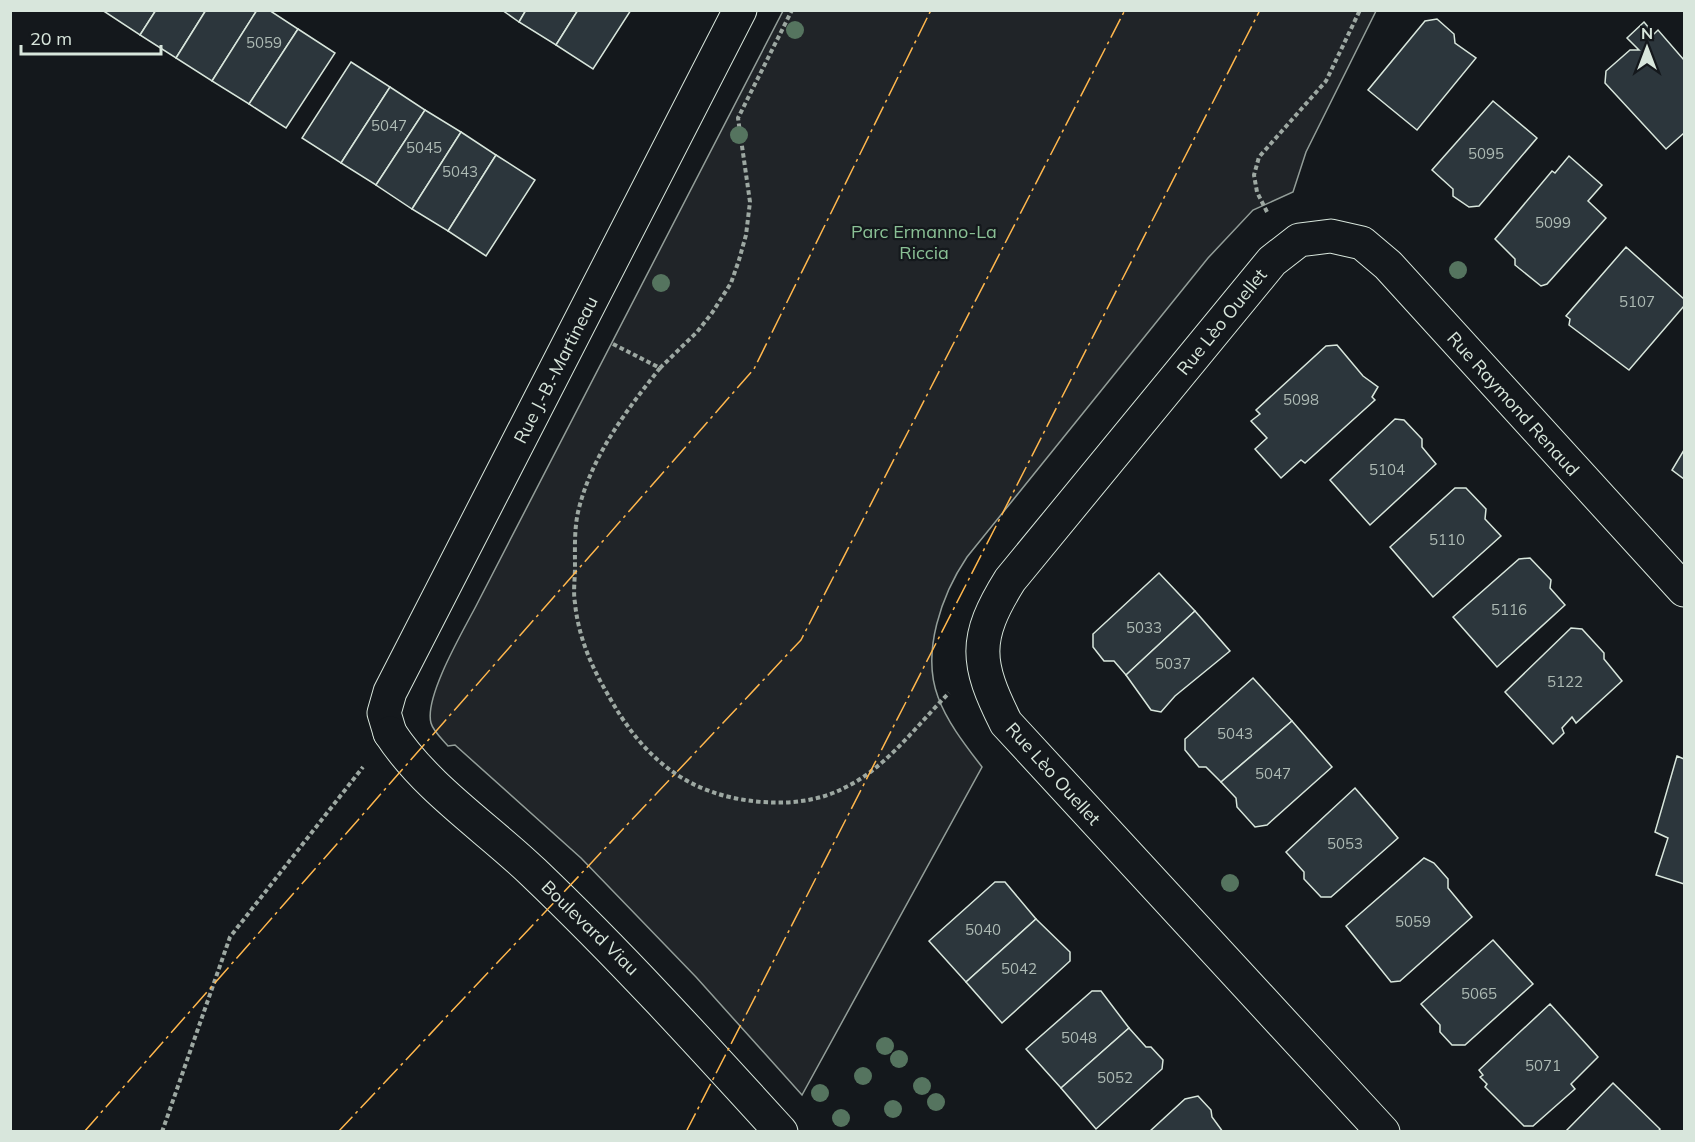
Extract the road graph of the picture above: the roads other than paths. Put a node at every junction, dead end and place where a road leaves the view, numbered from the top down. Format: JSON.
{"nodes":[{"id":1,"x":740,"y":10,"type":"edge"},
{"id":2,"x":1331,"y":236,"type":"joint"},
{"id":3,"x":1684,"y":590,"type":"edge"},
{"id":4,"x":390,"y":732,"type":"joint"},
{"id":5,"x":781,"y":1131,"type":"edge"},
{"id":6,"x":1383,"y":1131,"type":"edge"}],
"edges":[{"from":1,"to":4,"type":"street","name":"Rue J.-B.-Martineau"},
{"from":2,"to":3,"type":"street","name":"Rue Raymond Renaud"},
{"from":2,"to":6,"type":"street","name":"Rue Lèo Ouellet"},
{"from":4,"to":5,"type":"street","name":"Boulevard Viau"}]}
